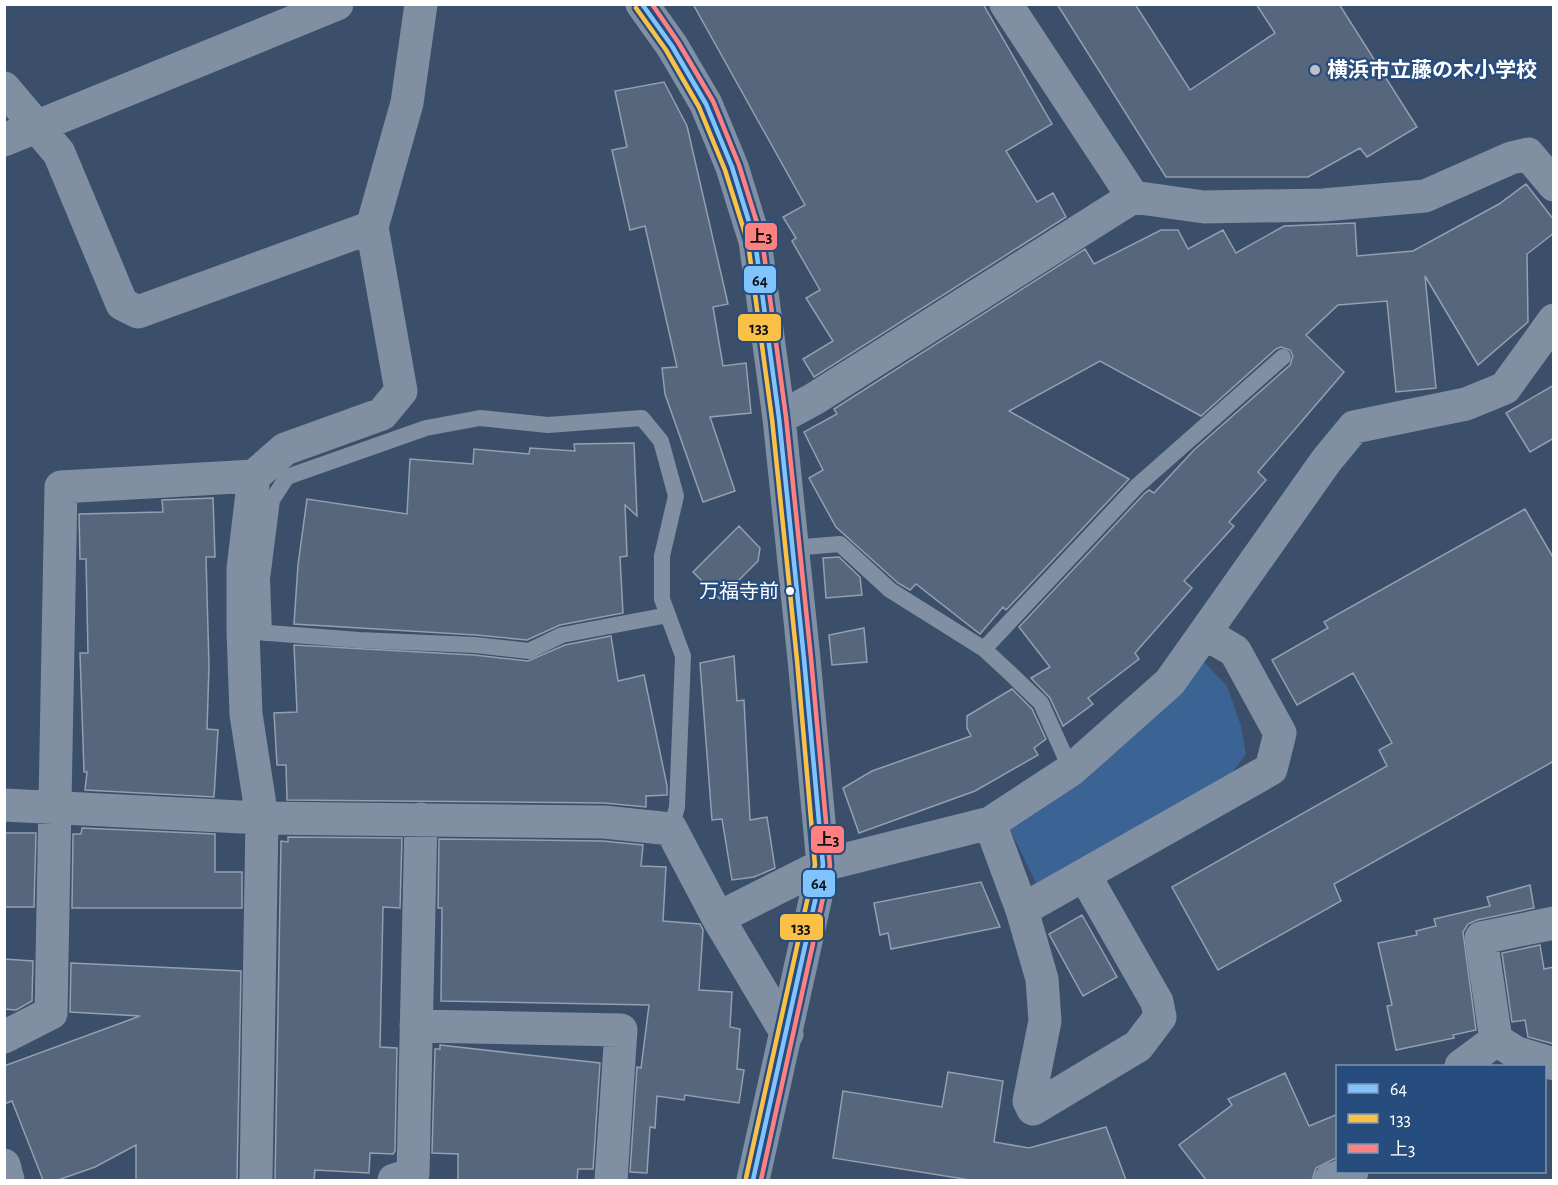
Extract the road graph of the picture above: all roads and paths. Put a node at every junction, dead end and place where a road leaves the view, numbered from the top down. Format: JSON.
{"nodes":[{"id":1,"x":421,"y":4,"type":"edge"},
{"id":2,"x":642,"y":4,"type":"edge"},
{"id":3,"x":1006,"y":4,"type":"edge"},
{"id":4,"x":336,"y":5,"type":"edge"},
{"id":5,"x":4,"y":88,"type":"edge"},
{"id":6,"x":39,"y":126,"type":"junction"},
{"id":7,"x":4,"y":140,"type":"edge"},
{"id":8,"x":1554,"y":185,"type":"edge"},
{"id":9,"x":1133,"y":197,"type":"junction"},
{"id":10,"x":372,"y":227,"type":"junction"},
{"id":11,"x":1554,"y":320,"type":"edge"},
{"id":12,"x":1283,"y":357,"type":"dead end"},
{"id":13,"x":779,"y":418,"type":"junction"},
{"id":14,"x":254,"y":476,"type":"junction"},
{"id":15,"x":792,"y":548,"type":"junction"},
{"id":16,"x":668,"y":615,"type":"junction"},
{"id":17,"x":254,"y":632,"type":"junction"},
{"id":18,"x":1206,"y":634,"type":"junction"},
{"id":19,"x":984,"y":649,"type":"junction"},
{"id":20,"x":1071,"y":770,"type":"junction"},
{"id":21,"x":4,"y":805,"type":"edge"},
{"id":22,"x":54,"y":807,"type":"junction"},
{"id":23,"x":262,"y":818,"type":"junction"},
{"id":24,"x":421,"y":819,"type":"junction"},
{"id":25,"x":990,"y":824,"type":"junction"},
{"id":26,"x":671,"y":829,"type":"junction"},
{"id":27,"x":823,"y":865,"type":"junction"},
{"id":28,"x":1085,"y":876,"type":"junction"},
{"id":29,"x":1022,"y":910,"type":"junction"},
{"id":30,"x":718,"y":918,"type":"junction"},
{"id":31,"x":1554,"y":923,"type":"edge"},
{"id":32,"x":416,"y":1026,"type":"junction"},
{"id":33,"x":786,"y":1034,"type":"junction"},
{"id":34,"x":4,"y":1037,"type":"edge"},
{"id":35,"x":1496,"y":1040,"type":"junction"},
{"id":36,"x":1554,"y":1064,"type":"edge"},
{"id":37,"x":1462,"y":1065,"type":"edge"},
{"id":38,"x":4,"y":1165,"type":"edge"},
{"id":39,"x":1349,"y":1173,"type":"edge"},
{"id":40,"x":8,"y":1180,"type":"edge"},
{"id":41,"x":256,"y":1180,"type":"edge"},
{"id":42,"x":394,"y":1180,"type":"edge"},
{"id":43,"x":611,"y":1180,"type":"edge"},
{"id":44,"x":753,"y":1180,"type":"edge"},
{"id":45,"x":1330,"y":1180,"type":"edge"}],
"edges":[{"from":1,"to":10,"type":"street"},
{"from":2,"to":13,"type":"street"},
{"from":3,"to":9,"type":"street"},
{"from":4,"to":6,"type":"street"},
{"from":5,"to":6,"type":"street"},
{"from":6,"to":7,"type":"street"},
{"from":6,"to":10,"type":"street"},
{"from":8,"to":9,"type":"street"},
{"from":9,"to":13,"type":"street"},
{"from":10,"to":14,"type":"street"},
{"from":11,"to":18,"type":"street"},
{"from":12,"to":19,"type":"lane"},
{"from":13,"to":15,"type":"street"},
{"from":14,"to":17,"type":"street"},
{"from":14,"to":22,"type":"street"},
{"from":15,"to":19,"type":"lane"},
{"from":15,"to":27,"type":"street"},
{"from":16,"to":17,"type":"lane"},
{"from":16,"to":17,"type":"lane"},
{"from":16,"to":26,"type":"lane"},
{"from":17,"to":23,"type":"street"},
{"from":18,"to":20,"type":"street"},
{"from":18,"to":28,"type":"street"},
{"from":19,"to":20,"type":"lane"},
{"from":20,"to":25,"type":"street"},
{"from":21,"to":22,"type":"street"},
{"from":22,"to":23,"type":"street"},
{"from":22,"to":34,"type":"street"},
{"from":23,"to":24,"type":"street"},
{"from":23,"to":41,"type":"street"},
{"from":24,"to":26,"type":"street"},
{"from":24,"to":32,"type":"street"},
{"from":25,"to":27,"type":"street"},
{"from":25,"to":29,"type":"street"},
{"from":26,"to":30,"type":"street"},
{"from":27,"to":30,"type":"street"},
{"from":27,"to":33,"type":"street"},
{"from":28,"to":29,"type":"street"},
{"from":28,"to":29,"type":"street"},
{"from":30,"to":33,"type":"street"},
{"from":31,"to":35,"type":"street"},
{"from":32,"to":42,"type":"street"},
{"from":32,"to":43,"type":"street"},
{"from":33,"to":44,"type":"street"},
{"from":35,"to":36,"type":"street"},
{"from":35,"to":37,"type":"street"},
{"from":38,"to":40,"type":"street"},
{"from":39,"to":45,"type":"street"}]}
